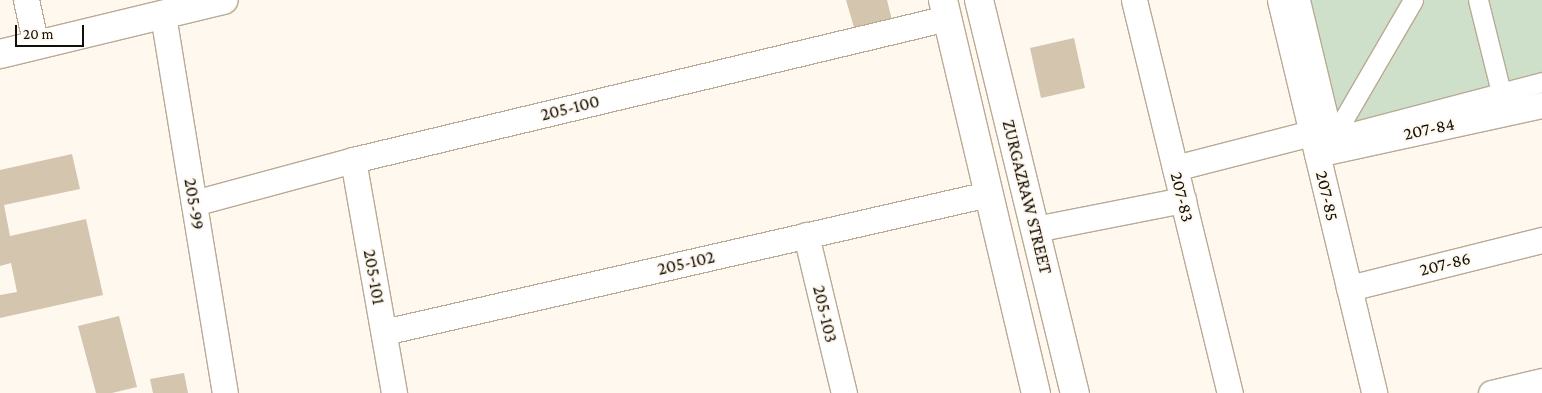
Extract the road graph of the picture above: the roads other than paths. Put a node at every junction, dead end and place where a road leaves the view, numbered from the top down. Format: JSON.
{"nodes":[{"id":1,"x":26,"y":0,"type":"edge"},
{"id":2,"x":224,"y":0,"type":"edge"},
{"id":3,"x":979,"y":0,"type":"edge"},
{"id":4,"x":1134,"y":0,"type":"edge"},
{"id":5,"x":1280,"y":0,"type":"edge"},
{"id":6,"x":1300,"y":0,"type":"edge"},
{"id":7,"x":1413,"y":0,"type":"edge"},
{"id":8,"x":1478,"y":0,"type":"edge"},
{"id":9,"x":945,"y":9,"type":"edge"},
{"id":10,"x":163,"y":15,"type":"junction"},
{"id":11,"x":36,"y":45,"type":"junction"},
{"id":12,"x":0,"y":54,"type":"edge"},
{"id":13,"x":1542,"y":82,"type":"edge"},
{"id":14,"x":1503,"y":102,"type":"junction"},
{"id":15,"x":1542,"y":105,"type":"edge"},
{"id":16,"x":1323,"y":141,"type":"junction"},
{"id":17,"x":353,"y":160,"type":"junction"},
{"id":18,"x":1175,"y":168,"type":"junction"},
{"id":19,"x":988,"y":194,"type":"junction"},
{"id":20,"x":1183,"y":200,"type":"junction"},
{"id":21,"x":194,"y":202,"type":"junction"},
{"id":22,"x":1035,"y":229,"type":"junction"},
{"id":23,"x":806,"y":235,"type":"junction"},
{"id":24,"x":1542,"y":240,"type":"edge"},
{"id":25,"x":1349,"y":288,"type":"junction"},
{"id":26,"x":1051,"y":296,"type":"junction"},
{"id":27,"x":1015,"y":303,"type":"junction"},
{"id":28,"x":384,"y":332,"type":"junction"},
{"id":29,"x":1542,"y":381,"type":"edge"},
{"id":30,"x":225,"y":393,"type":"edge"},
{"id":31,"x":394,"y":393,"type":"edge"},
{"id":32,"x":844,"y":393,"type":"edge"},
{"id":33,"x":1036,"y":393,"type":"edge"},
{"id":34,"x":1075,"y":393,"type":"edge"},
{"id":35,"x":1230,"y":393,"type":"edge"},
{"id":36,"x":1374,"y":393,"type":"edge"},
{"id":37,"x":1491,"y":393,"type":"edge"}],
"edges":[{"from":1,"to":11,"type":"street"},
{"from":2,"to":10,"type":"main road"},
{"from":3,"to":22,"type":"main road","name":"ZURGAZRAW STREET"},
{"from":4,"to":18,"type":"street","name":"207-83"},
{"from":5,"to":16,"type":"street","name":"207-85"},
{"from":6,"to":16,"type":"street"},
{"from":7,"to":16,"type":"street"},
{"from":8,"to":14,"type":"street"},
{"from":9,"to":17,"type":"street","name":"205-100"},
{"from":9,"to":19,"type":"main road","name":"ZURGAZRAW STREET"},
{"from":10,"to":11,"type":"main road"},
{"from":10,"to":21,"type":"street","name":"205-99"},
{"from":11,"to":12,"type":"main road"},
{"from":13,"to":14,"type":"street"},
{"from":14,"to":15,"type":"street","name":"207-84"},
{"from":14,"to":16,"type":"street","name":"207-84"},
{"from":16,"to":18,"type":"street","name":"207-84"},
{"from":16,"to":25,"type":"street","name":"207-85"},
{"from":17,"to":21,"type":"street","name":"205-100"},
{"from":17,"to":28,"type":"street","name":"205-101"},
{"from":18,"to":20,"type":"street","name":"207-83"},
{"from":19,"to":23,"type":"street","name":"205-102"},
{"from":19,"to":27,"type":"main road","name":"ZURGAZRAW STREET"},
{"from":20,"to":22,"type":"street"},
{"from":20,"to":35,"type":"street","name":"207-83"},
{"from":21,"to":30,"type":"street","name":"205-99"},
{"from":22,"to":26,"type":"main road","name":"ZURGAZRAW STREET"},
{"from":23,"to":28,"type":"street","name":"205-102"},
{"from":23,"to":32,"type":"street","name":"205-103"},
{"from":24,"to":25,"type":"street","name":"207-86"},
{"from":25,"to":36,"type":"street","name":"207-85"},
{"from":26,"to":27,"type":"main road"},
{"from":26,"to":34,"type":"main road","name":"ZURGAZRAW STREET"},
{"from":27,"to":33,"type":"main road","name":"ZURGAZRAW STREET"},
{"from":28,"to":31,"type":"street","name":"205-101"},
{"from":29,"to":37,"type":"street"}]}
